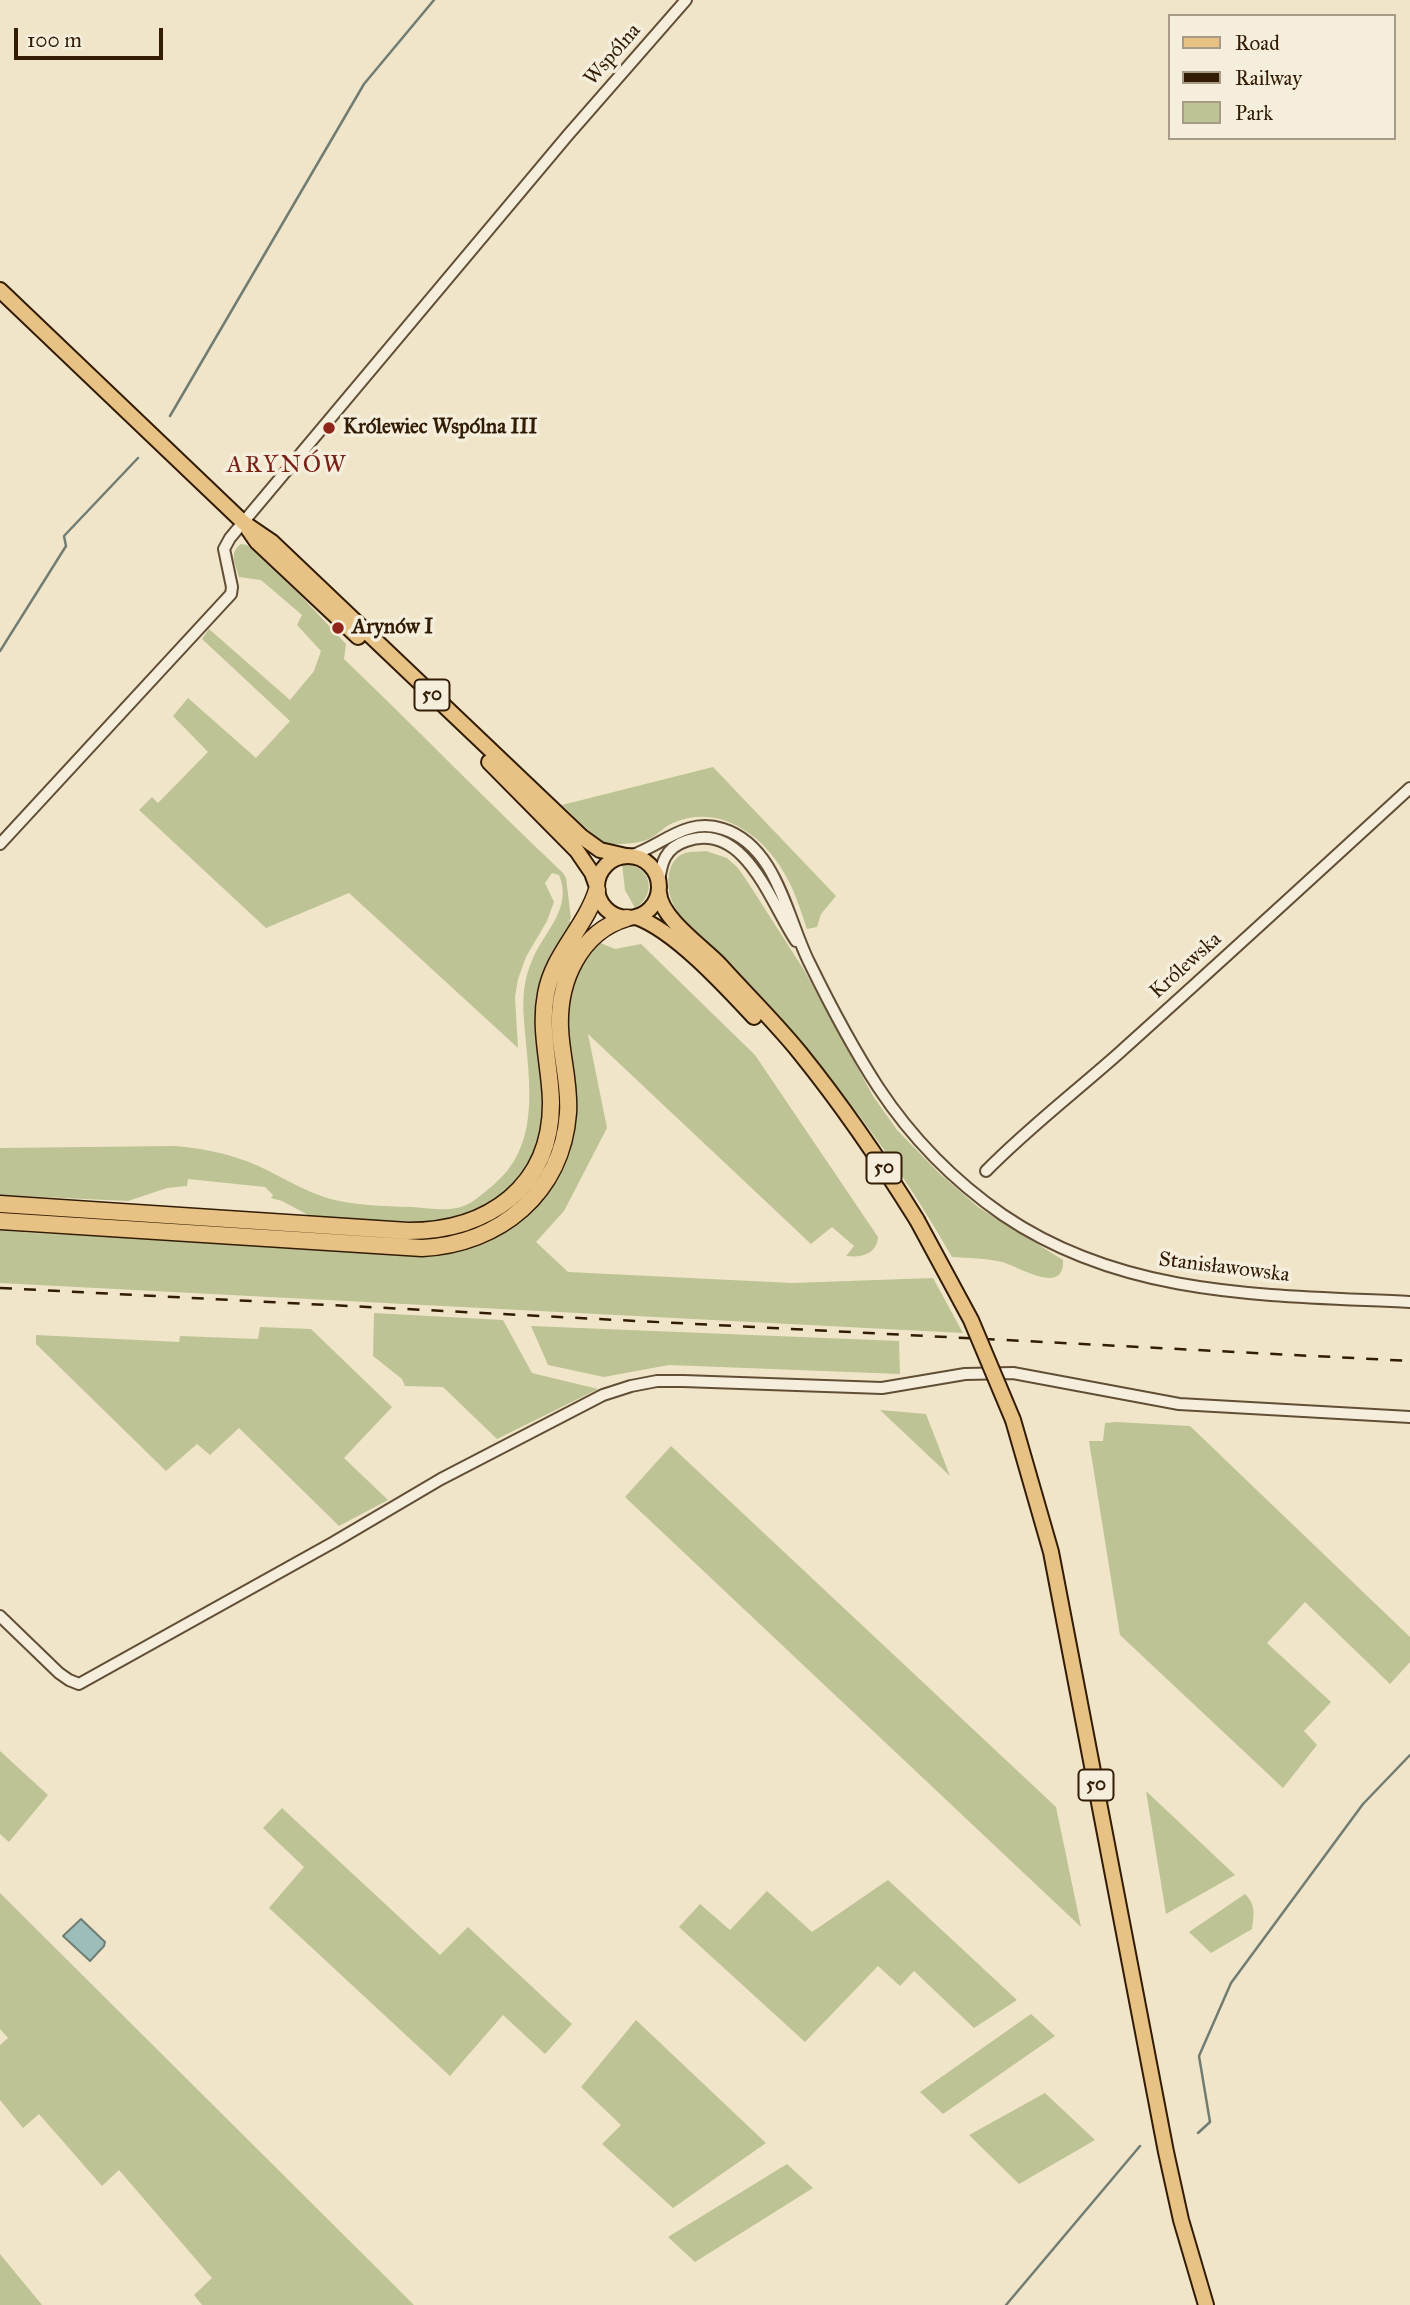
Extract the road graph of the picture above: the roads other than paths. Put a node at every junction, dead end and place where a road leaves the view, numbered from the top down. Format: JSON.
{"nodes":[{"id":1,"x":687,"y":0,"type":"edge"},
{"id":2,"x":0,"y":290,"type":"edge"},
{"id":3,"x":244,"y":523,"type":"junction"},
{"id":4,"x":1410,"y":788,"type":"edge"},
{"id":5,"x":0,"y":844,"type":"edge"},
{"id":6,"x":628,"y":856,"type":"junction"},
{"id":7,"x":659,"y":888,"type":"junction"},
{"id":8,"x":597,"y":889,"type":"junction"},
{"id":9,"x":631,"y":918,"type":"junction"},
{"id":10,"x":808,"y":959,"type":"junction"},
{"id":11,"x":848,"y":1118,"type":"junction"},
{"id":12,"x":986,"y":1171,"type":"dead end"},
{"id":13,"x":0,"y":1204,"type":"edge"},
{"id":14,"x":0,"y":1221,"type":"edge"},
{"id":15,"x":1410,"y":1302,"type":"edge"},
{"id":16,"x":1410,"y":1417,"type":"edge"},
{"id":17,"x":0,"y":1616,"type":"edge"},
{"id":18,"x":1206,"y":2305,"type":"edge"}],
"edges":[{"from":1,"to":3,"type":"street","name":"Wspólna"},
{"from":2,"to":3,"type":"main road","number":"50"},
{"from":3,"to":5,"type":"street","name":"Wspólna"},
{"from":3,"to":6,"type":"main road","number":"50"},
{"from":3,"to":8,"type":"main road","number":"50"},
{"from":4,"to":12,"type":"street","name":"Królewska"},
{"from":6,"to":7,"type":"main road","number":"50"},
{"from":6,"to":8,"type":"main road"},
{"from":6,"to":10,"type":"street"},
{"from":7,"to":9,"type":"main road"},
{"from":7,"to":10,"type":"street"},
{"from":7,"to":11,"type":"main road","number":"50"},
{"from":8,"to":9,"type":"main road","number":"50"},
{"from":8,"to":13,"type":"highway"},
{"from":9,"to":11,"type":"main road","number":"50"},
{"from":9,"to":14,"type":"highway"},
{"from":10,"to":15,"type":"street","name":"Stanisławowska"},
{"from":11,"to":18,"type":"main road","number":"50","bridge":true},
{"from":16,"to":17,"type":"street"}]}
